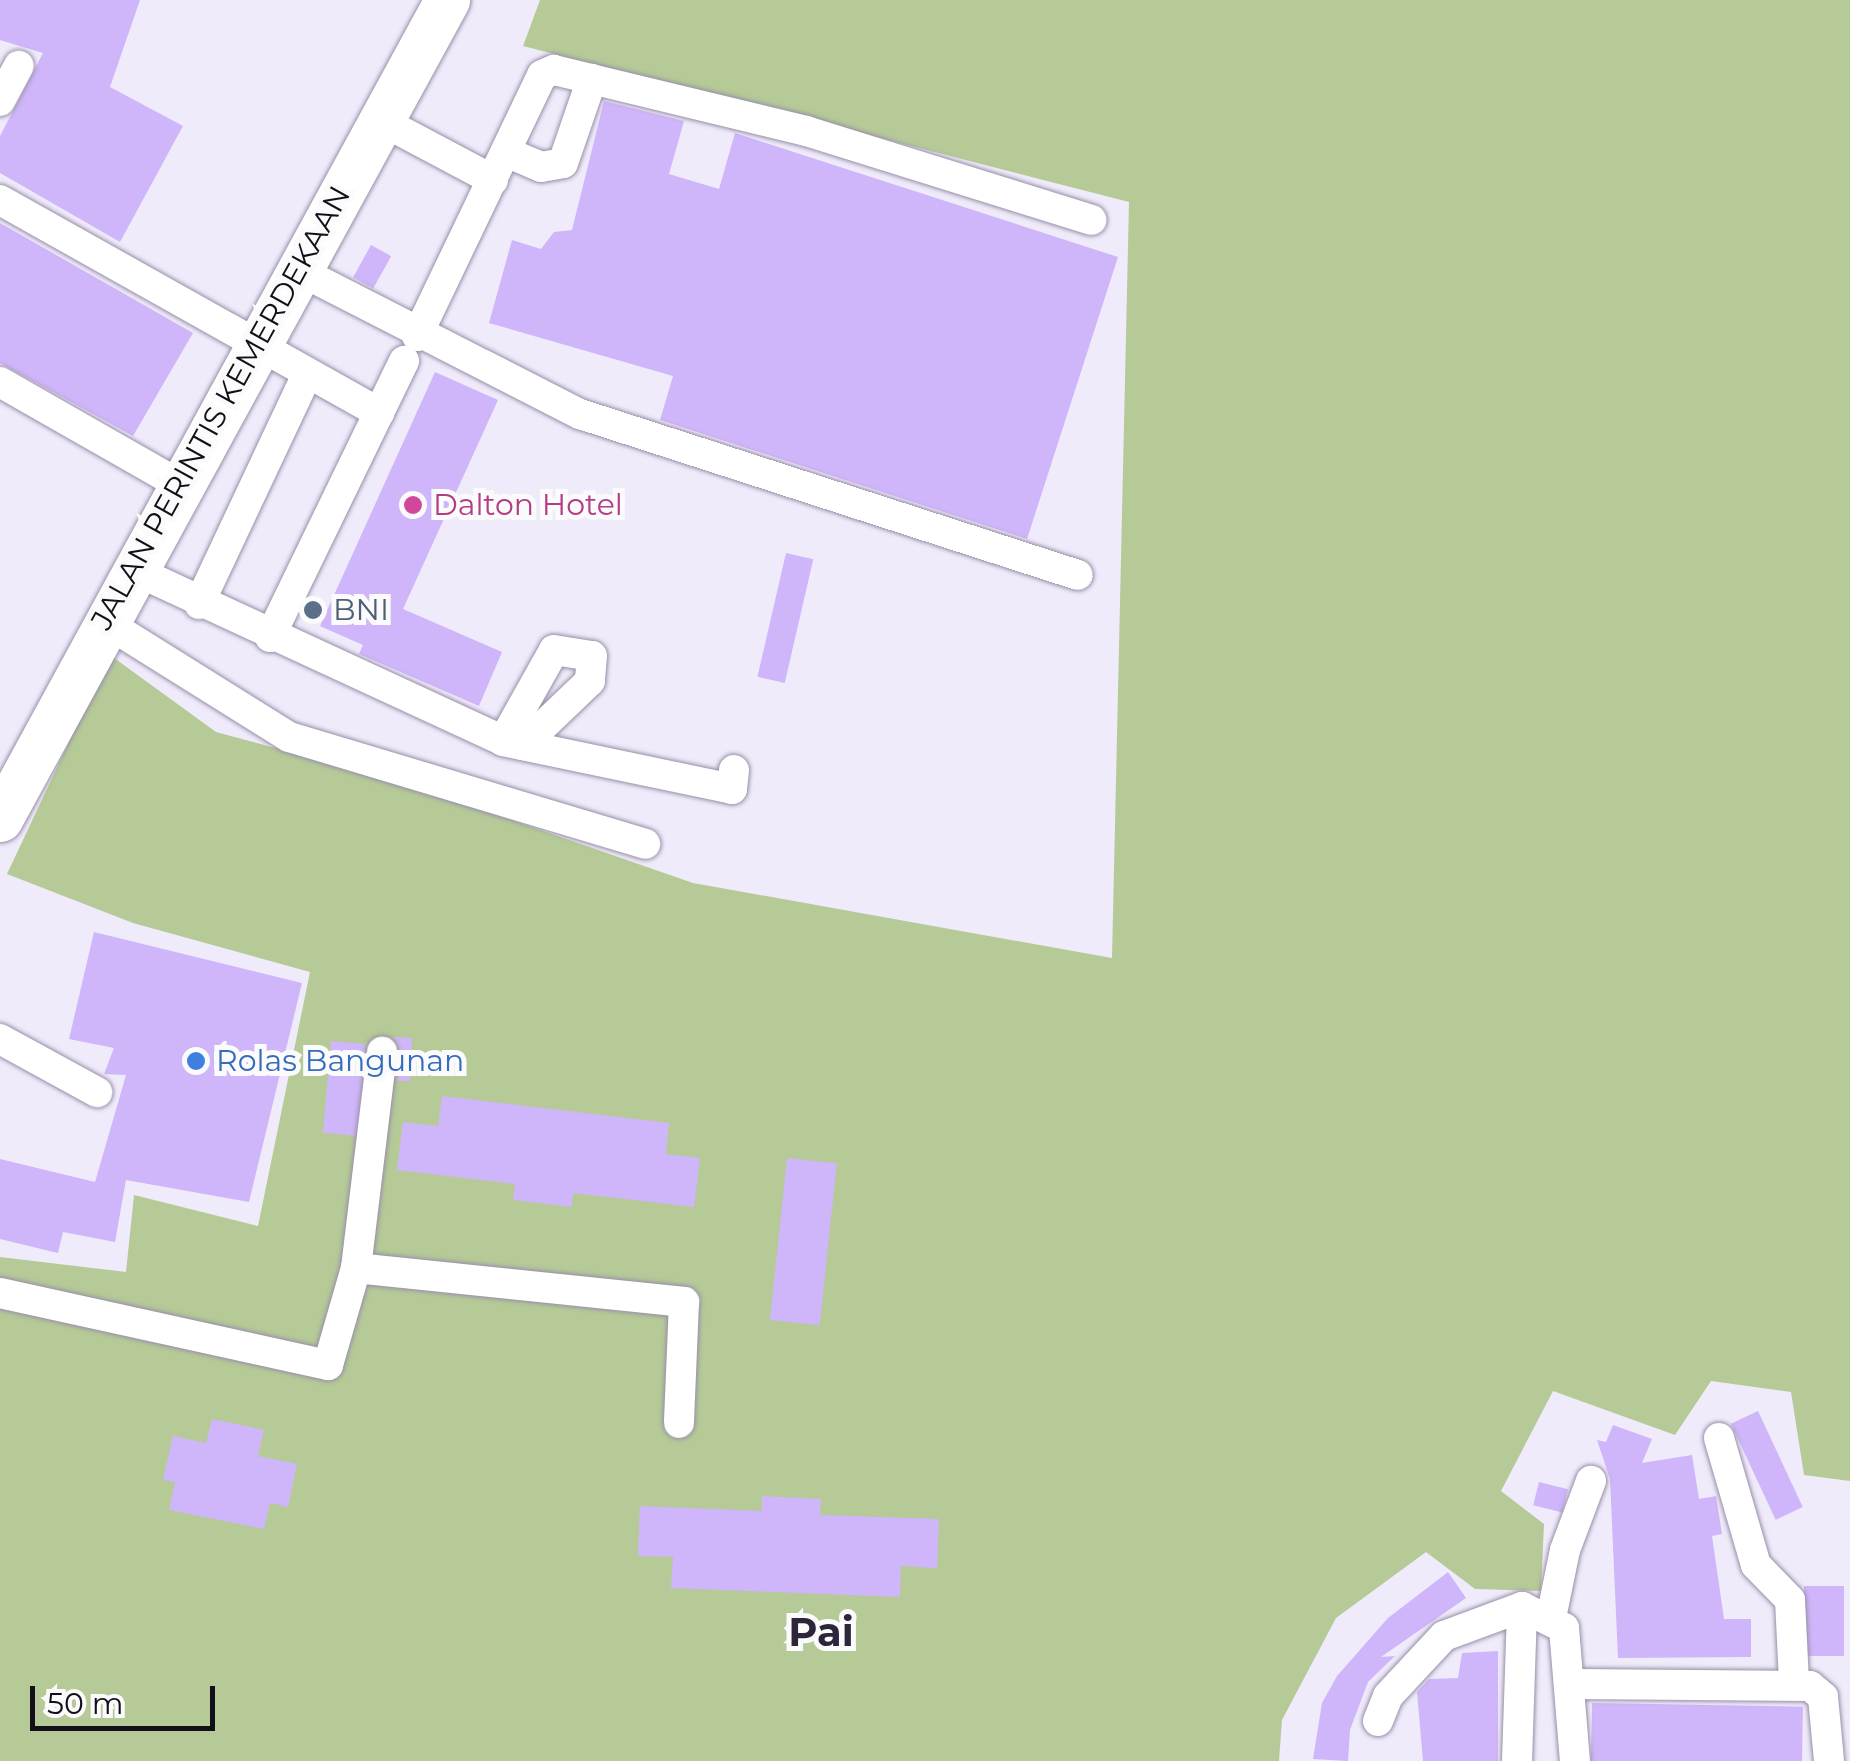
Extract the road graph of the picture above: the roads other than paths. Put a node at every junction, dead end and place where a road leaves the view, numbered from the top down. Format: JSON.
{"nodes":[{"id":1,"x":447,"y":0,"type":"edge"},
{"id":2,"x":19,"y":66,"type":"dead end"},
{"id":3,"x":592,"y":79,"type":"junction"},
{"id":4,"x":0,"y":100,"type":"edge"},
{"id":5,"x":380,"y":120,"type":"junction"},
{"id":6,"x":506,"y":152,"type":"junction"},
{"id":7,"x":492,"y":180,"type":"junction"},
{"id":8,"x":0,"y":200,"type":"edge"},
{"id":9,"x":1092,"y":220,"type":"dead end"},
{"id":10,"x":298,"y":270,"type":"junction"},
{"id":11,"x":259,"y":348,"type":"junction"},
{"id":12,"x":410,"y":348,"type":"junction"},
{"id":13,"x":306,"y":374,"type":"junction"},
{"id":14,"x":0,"y":382,"type":"edge"},
{"id":15,"x":379,"y":413,"type":"junction"},
{"id":16,"x":184,"y":487,"type":"junction"},
{"id":17,"x":138,"y":572,"type":"junction"},
{"id":18,"x":1078,"y":575,"type":"dead end"},
{"id":19,"x":210,"y":609,"type":"junction"},
{"id":20,"x":105,"y":622,"type":"junction"},
{"id":21,"x":270,"y":637,"type":"junction"},
{"id":22,"x":734,"y":770,"type":"dead end"},
{"id":23,"x":0,"y":819,"type":"edge"},
{"id":24,"x":645,"y":844,"type":"dead end"},
{"id":25,"x":0,"y":1039,"type":"edge"},
{"id":26,"x":382,"y":1052,"type":"dead end"},
{"id":27,"x":97,"y":1092,"type":"dead end"},
{"id":28,"x":356,"y":1268,"type":"junction"},
{"id":29,"x":0,"y":1293,"type":"edge"},
{"id":30,"x":679,"y":1424,"type":"dead end"},
{"id":31,"x":1719,"y":1438,"type":"dead end"},
{"id":32,"x":1591,"y":1481,"type":"dead end"},
{"id":33,"x":1522,"y":1607,"type":"junction"},
{"id":34,"x":1551,"y":1618,"type":"junction"},
{"id":35,"x":1794,"y":1682,"type":"junction"},
{"id":36,"x":1573,"y":1684,"type":"junction"},
{"id":37,"x":1378,"y":1720,"type":"dead end"},
{"id":38,"x":1517,"y":1761,"type":"edge"},
{"id":39,"x":1575,"y":1761,"type":"edge"},
{"id":40,"x":1828,"y":1761,"type":"edge"}],
"edges":[{"from":1,"to":5,"type":"highway","name":"JALAN PERINTIS KEMERDEKAAN"},
{"from":2,"to":4,"type":"street"},
{"from":3,"to":6,"type":"street"},
{"from":3,"to":6,"type":"street"},
{"from":3,"to":9,"type":"street"},
{"from":5,"to":7,"type":"street"},
{"from":5,"to":10,"type":"highway","name":"JALAN PERINTIS KEMERDEKAAN"},
{"from":6,"to":7,"type":"street"},
{"from":7,"to":12,"type":"street"},
{"from":8,"to":11,"type":"street"},
{"from":10,"to":11,"type":"highway","name":"JALAN PERINTIS KEMERDEKAAN"},
{"from":10,"to":12,"type":"street"},
{"from":11,"to":13,"type":"street"},
{"from":11,"to":16,"type":"highway","name":"JALAN PERINTIS KEMERDEKAAN"},
{"from":12,"to":15,"type":"street"},
{"from":12,"to":18,"type":"street"},
{"from":13,"to":15,"type":"street"},
{"from":13,"to":19,"type":"street"},
{"from":14,"to":16,"type":"street"},
{"from":15,"to":21,"type":"street"},
{"from":16,"to":17,"type":"highway","name":"JALAN PERINTIS KEMERDEKAAN"},
{"from":17,"to":19,"type":"street"},
{"from":17,"to":20,"type":"highway","name":"JALAN PERINTIS KEMERDEKAAN"},
{"from":19,"to":21,"type":"street"},
{"from":20,"to":23,"type":"highway","name":"JALAN PERINTIS KEMERDEKAAN"},
{"from":20,"to":24,"type":"street"},
{"from":21,"to":22,"type":"street"},
{"from":25,"to":27,"type":"street"},
{"from":26,"to":28,"type":"street"},
{"from":28,"to":29,"type":"street"},
{"from":28,"to":30,"type":"street"},
{"from":31,"to":35,"type":"street"},
{"from":32,"to":34,"type":"street"},
{"from":33,"to":34,"type":"street"},
{"from":33,"to":37,"type":"street"},
{"from":33,"to":38,"type":"street"},
{"from":34,"to":36,"type":"street"},
{"from":35,"to":36,"type":"street"},
{"from":35,"to":40,"type":"street"},
{"from":36,"to":39,"type":"street"}]}
